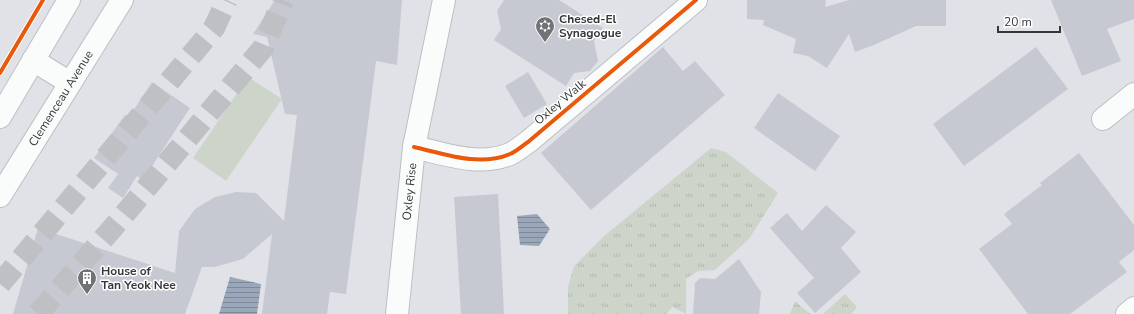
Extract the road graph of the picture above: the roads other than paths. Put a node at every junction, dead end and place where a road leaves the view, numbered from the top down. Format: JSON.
{"nodes":[{"id":1,"x":68,"y":0,"type":"edge"},
{"id":2,"x":122,"y":0,"type":"edge"},
{"id":3,"x":444,"y":0,"type":"edge"},
{"id":4,"x":696,"y":0,"type":"edge"},
{"id":5,"x":33,"y":60,"type":"junction"},
{"id":6,"x":70,"y":83,"type":"junction"},
{"id":7,"x":1134,"y":94,"type":"edge"},
{"id":8,"x":0,"y":117,"type":"edge"},
{"id":9,"x":1103,"y":119,"type":"dead end"},
{"id":10,"x":414,"y":148,"type":"junction"},
{"id":11,"x":0,"y":196,"type":"edge"},
{"id":12,"x":1134,"y":308,"type":"edge"},
{"id":13,"x":397,"y":314,"type":"edge"},
{"id":14,"x":1127,"y":314,"type":"edge"}],
"edges":[{"from":1,"to":5,"type":"main road"},
{"from":2,"to":6,"type":"main road","name":"Clemenceau Avenue"},
{"from":3,"to":10,"type":"main road","name":"Oxley Rise"},
{"from":4,"to":10,"type":"main road","name":"Oxley Walk"},
{"from":5,"to":6,"type":"main road"},
{"from":5,"to":8,"type":"main road"},
{"from":6,"to":11,"type":"main road","name":"Clemenceau Avenue"},
{"from":7,"to":9,"type":"main road"},
{"from":10,"to":13,"type":"main road","name":"Oxley Rise"},
{"from":12,"to":14,"type":"main road"}]}
